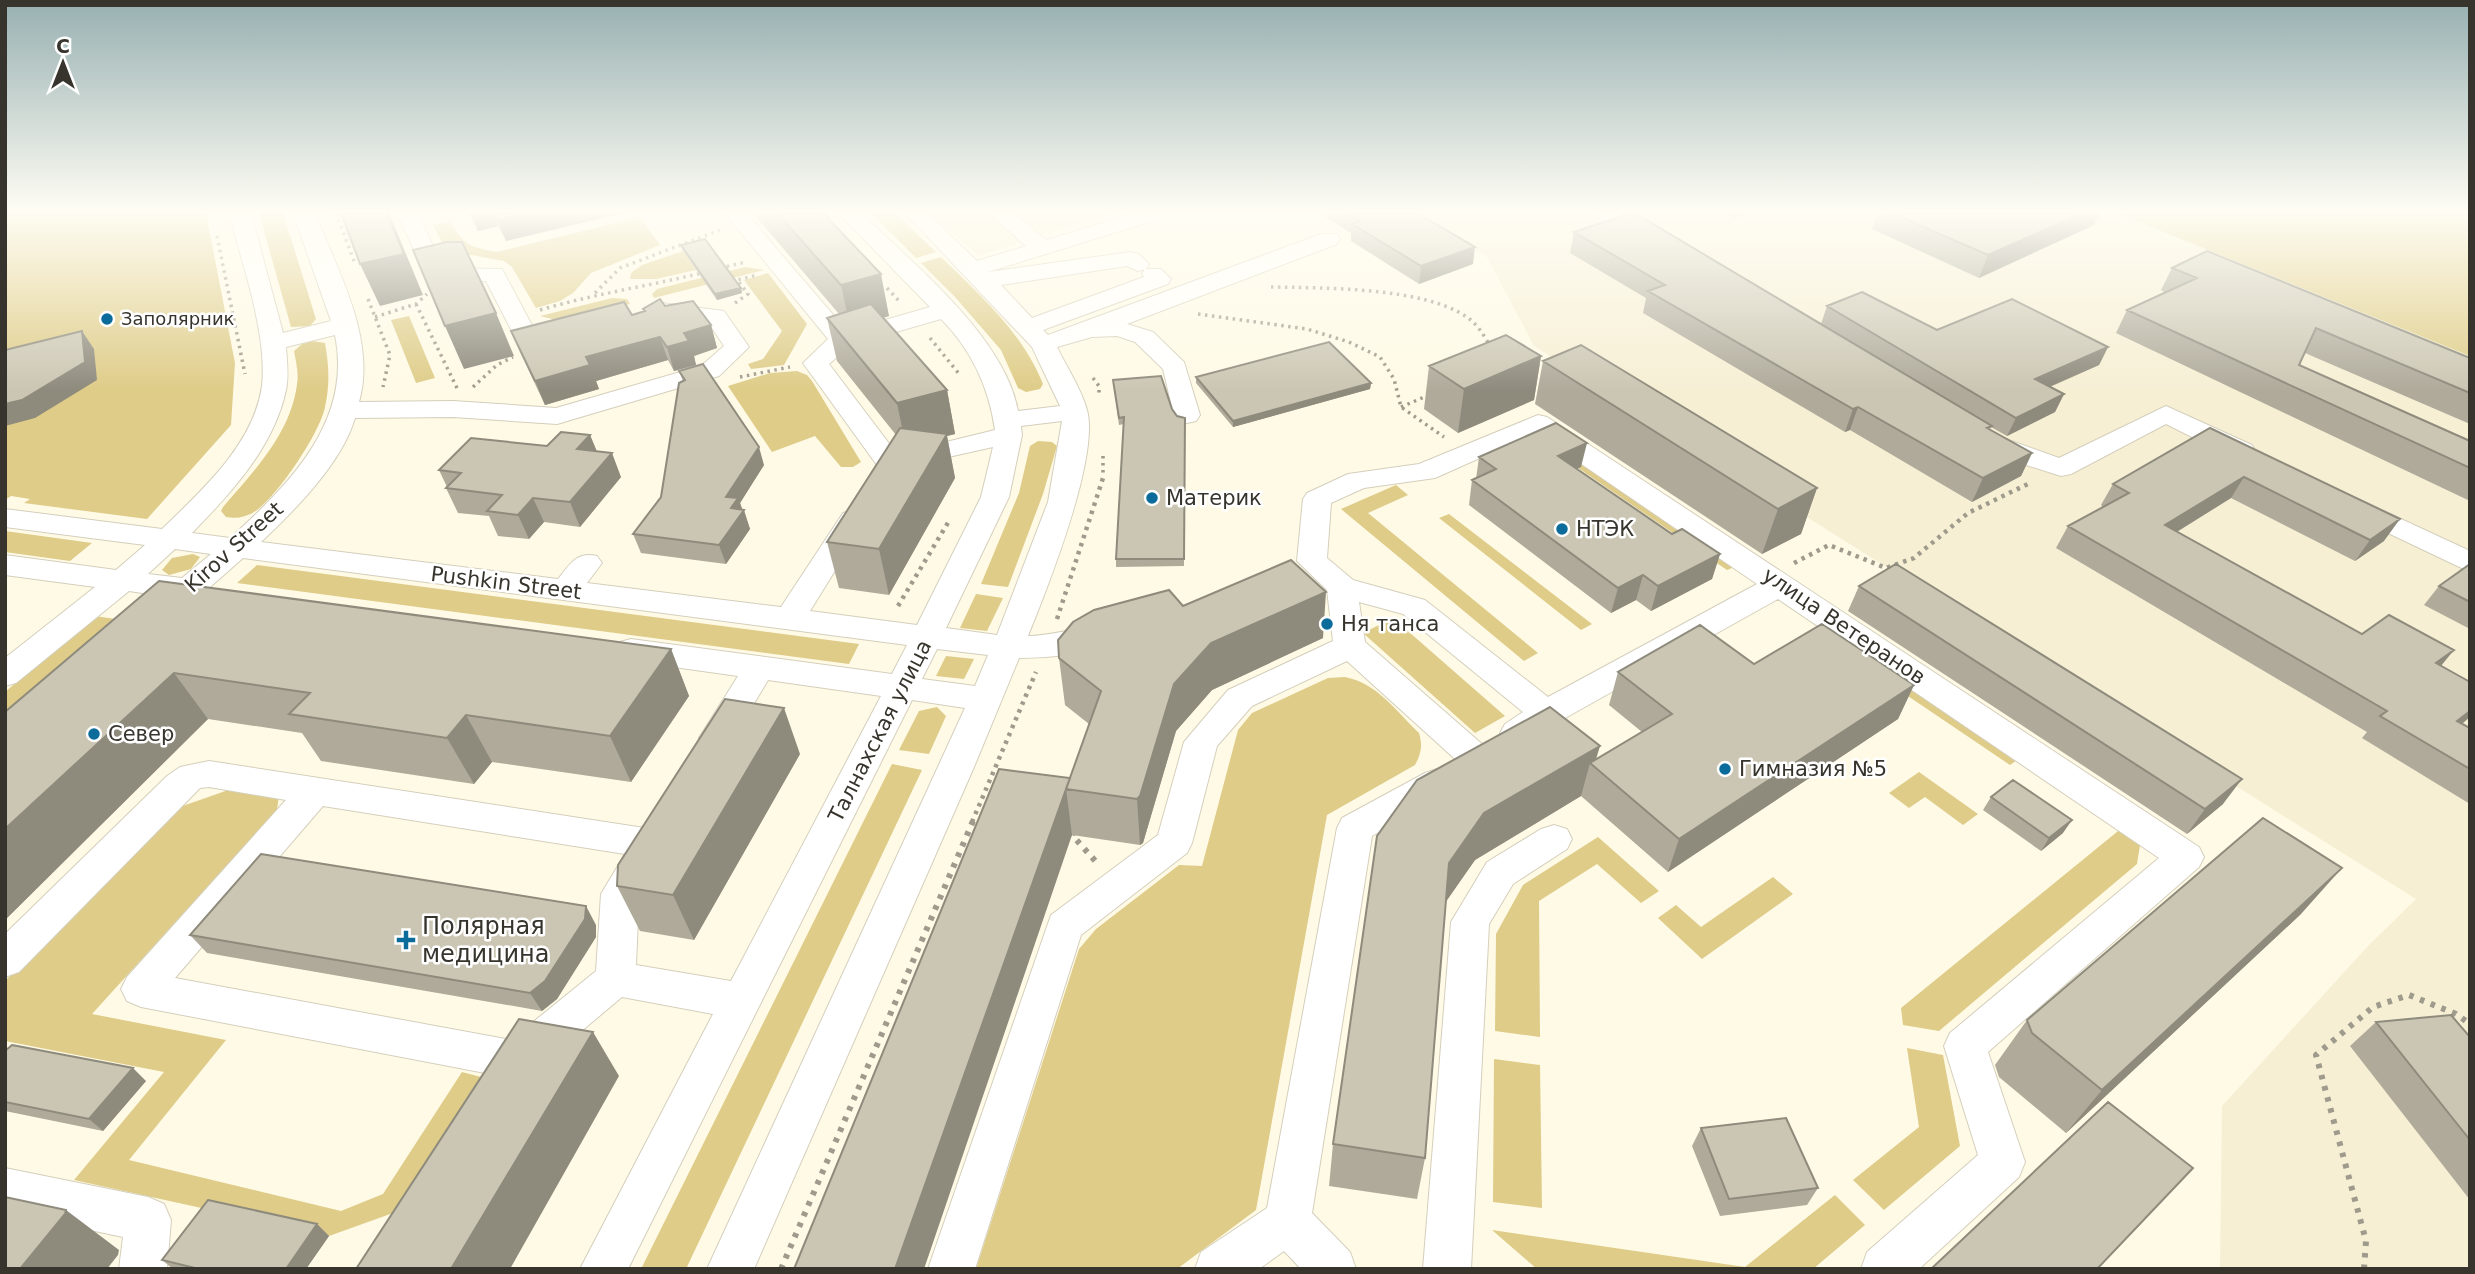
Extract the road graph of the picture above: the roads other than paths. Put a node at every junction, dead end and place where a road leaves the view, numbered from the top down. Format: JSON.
{"nodes":[{"id":1,"x":256,"y":272,"type":"edge"},
{"id":2,"x":325,"y":272,"type":"edge"},
{"id":3,"x":435,"y":272,"type":"edge"},
{"id":4,"x":776,"y":272,"type":"edge"},
{"id":5,"x":908,"y":272,"type":"edge"},
{"id":6,"x":982,"y":272,"type":"edge"},
{"id":7,"x":994,"y":272,"type":"edge"},
{"id":8,"x":1150,"y":272,"type":"edge"},
{"id":9,"x":1239,"y":272,"type":"edge"},
{"id":10,"x":978,"y":274,"type":"junction"},
{"id":11,"x":946,"y":310,"type":"junction"},
{"id":12,"x":634,"y":315,"type":"edge"},
{"id":13,"x":344,"y":325,"type":"junction"},
{"id":14,"x":582,"y":329,"type":"edge"},
{"id":15,"x":1088,"y":330,"type":"junction"},
{"id":16,"x":1036,"y":336,"type":"junction"},
{"id":17,"x":842,"y":341,"type":"junction"},
{"id":18,"x":274,"y":343,"type":"junction"},
{"id":19,"x":345,"y":410,"type":"junction"},
{"id":20,"x":1075,"y":412,"type":"junction"},
{"id":21,"x":1187,"y":415,"type":"dead end"},
{"id":22,"x":1008,"y":428,"type":"junction"},
{"id":23,"x":1970,"y":428,"type":"edge"},
{"id":24,"x":2263,"y":462,"type":"edge"},
{"id":25,"x":878,"y":480,"type":"junction"},
{"id":26,"x":2336,"y":497,"type":"edge"},
{"id":27,"x":5,"y":518,"type":"edge"},
{"id":28,"x":169,"y":540,"type":"junction"},
{"id":29,"x":235,"y":548,"type":"junction"},
{"id":30,"x":587,"y":563,"type":"dead end"},
{"id":31,"x":2470,"y":563,"type":"edge"},
{"id":32,"x":5,"y":565,"type":"edge"},
{"id":33,"x":120,"y":580,"type":"junction"},
{"id":34,"x":1775,"y":580,"type":"junction"},
{"id":35,"x":1342,"y":587,"type":"junction"},
{"id":36,"x":188,"y":590,"type":"junction"},
{"id":37,"x":566,"y":590,"type":"junction"},
{"id":38,"x":228,"y":595,"type":"edge"},
{"id":39,"x":155,"y":618,"type":"edge"},
{"id":40,"x":789,"y":619,"type":"junction"},
{"id":41,"x":1135,"y":632,"type":"edge"},
{"id":42,"x":928,"y":637,"type":"junction"},
{"id":43,"x":596,"y":645,"type":"edge"},
{"id":44,"x":1350,"y":646,"type":"junction"},
{"id":45,"x":1007,"y":647,"type":"junction"},
{"id":46,"x":759,"y":668,"type":"junction"},
{"id":47,"x":5,"y":675,"type":"edge"},
{"id":48,"x":902,"y":687,"type":"junction"},
{"id":49,"x":986,"y":699,"type":"junction"},
{"id":50,"x":1546,"y":713,"type":"junction"},
{"id":51,"x":1478,"y":760,"type":"junction"},
{"id":52,"x":701,"y":762,"type":"edge"},
{"id":53,"x":315,"y":791,"type":"junction"},
{"id":54,"x":1554,"y":839,"type":"dead end"},
{"id":55,"x":5,"y":960,"type":"edge"},
{"id":56,"x":615,"y":979,"type":"junction"},
{"id":57,"x":741,"y":1001,"type":"junction"},
{"id":58,"x":5,"y":1190,"type":"edge"},
{"id":59,"x":1288,"y":1221,"type":"junction"},
{"id":60,"x":142,"y":1269,"type":"edge"},
{"id":61,"x":603,"y":1269,"type":"edge"},
{"id":62,"x":730,"y":1269,"type":"edge"},
{"id":63,"x":951,"y":1269,"type":"edge"},
{"id":64,"x":1218,"y":1269,"type":"edge"},
{"id":65,"x":1334,"y":1269,"type":"edge"},
{"id":66,"x":1447,"y":1269,"type":"edge"},
{"id":67,"x":1884,"y":1269,"type":"edge"}],
"edges":[{"from":1,"to":18,"type":"street"},
{"from":2,"to":13,"type":"street","name":"Kirov Street"},
{"from":3,"to":14,"type":"street"},
{"from":4,"to":17,"type":"street"},
{"from":5,"to":11,"type":"street"},
{"from":6,"to":10,"type":"street"},
{"from":7,"to":10,"type":"street"},
{"from":8,"to":16,"type":"street"},
{"from":9,"to":15,"type":"street"},
{"from":10,"to":16,"type":"street"},
{"from":11,"to":17,"type":"street"},
{"from":11,"to":22,"type":"street"},
{"from":12,"to":19,"type":"street"},
{"from":13,"to":18,"type":"street"},
{"from":13,"to":19,"type":"street","name":"Kirov Street"},
{"from":15,"to":16,"type":"street"},
{"from":15,"to":21,"type":"street"},
{"from":16,"to":20,"type":"street"},
{"from":17,"to":25,"type":"street"},
{"from":18,"to":28,"type":"street"},
{"from":19,"to":29,"type":"street","name":"Kirov Street"},
{"from":20,"to":22,"type":"street"},
{"from":20,"to":45,"type":"street"},
{"from":22,"to":25,"type":"street"},
{"from":22,"to":42,"type":"street","name":"Талнахская улица"},
{"from":23,"to":24,"type":"street"},
{"from":25,"to":40,"type":"street"},
{"from":26,"to":31,"type":"street"},
{"from":27,"to":28,"type":"street","name":"Pushkin Street"},
{"from":28,"to":29,"type":"street","name":"Pushkin Street"},
{"from":28,"to":33,"type":"street"},
{"from":29,"to":36,"type":"street","name":"Kirov Street"},
{"from":29,"to":37,"type":"street","name":"Pushkin Street"},
{"from":30,"to":37,"type":"street"},
{"from":32,"to":33,"type":"street"},
{"from":33,"to":36,"type":"street"},
{"from":33,"to":47,"type":"street"},
{"from":34,"to":35,"type":"street","name":"улица Ветеранов"},
{"from":34,"to":50,"type":"street"},
{"from":34,"to":67,"type":"street","name":"улица Ветеранов"},
{"from":35,"to":44,"type":"street"},
{"from":35,"to":50,"type":"street"},
{"from":36,"to":38,"type":"street"},
{"from":36,"to":39,"type":"street","name":"Kirov Street"},
{"from":37,"to":40,"type":"street","name":"Pushkin Street"},
{"from":40,"to":42,"type":"street","name":"Pushkin Street"},
{"from":41,"to":45,"type":"street"},
{"from":42,"to":45,"type":"street","name":"Pushkin Street"},
{"from":42,"to":48,"type":"street","name":"Талнахская улица"},
{"from":43,"to":46,"type":"street"},
{"from":44,"to":51,"type":"street"},
{"from":44,"to":63,"type":"street"},
{"from":45,"to":49,"type":"street"},
{"from":46,"to":48,"type":"street"},
{"from":46,"to":52,"type":"street"},
{"from":48,"to":49,"type":"street"},
{"from":48,"to":57,"type":"street","name":"Талнахская улица"},
{"from":49,"to":62,"type":"street"},
{"from":50,"to":51,"type":"street"},
{"from":51,"to":59,"type":"street"},
{"from":53,"to":55,"type":"street"},
{"from":53,"to":56,"type":"street"},
{"from":53,"to":56,"type":"street"},
{"from":54,"to":66,"type":"street"},
{"from":56,"to":57,"type":"street"},
{"from":57,"to":61,"type":"street","name":"Талнахская улица"},
{"from":58,"to":60,"type":"street"},
{"from":59,"to":64,"type":"street"},
{"from":59,"to":65,"type":"street"}]}
